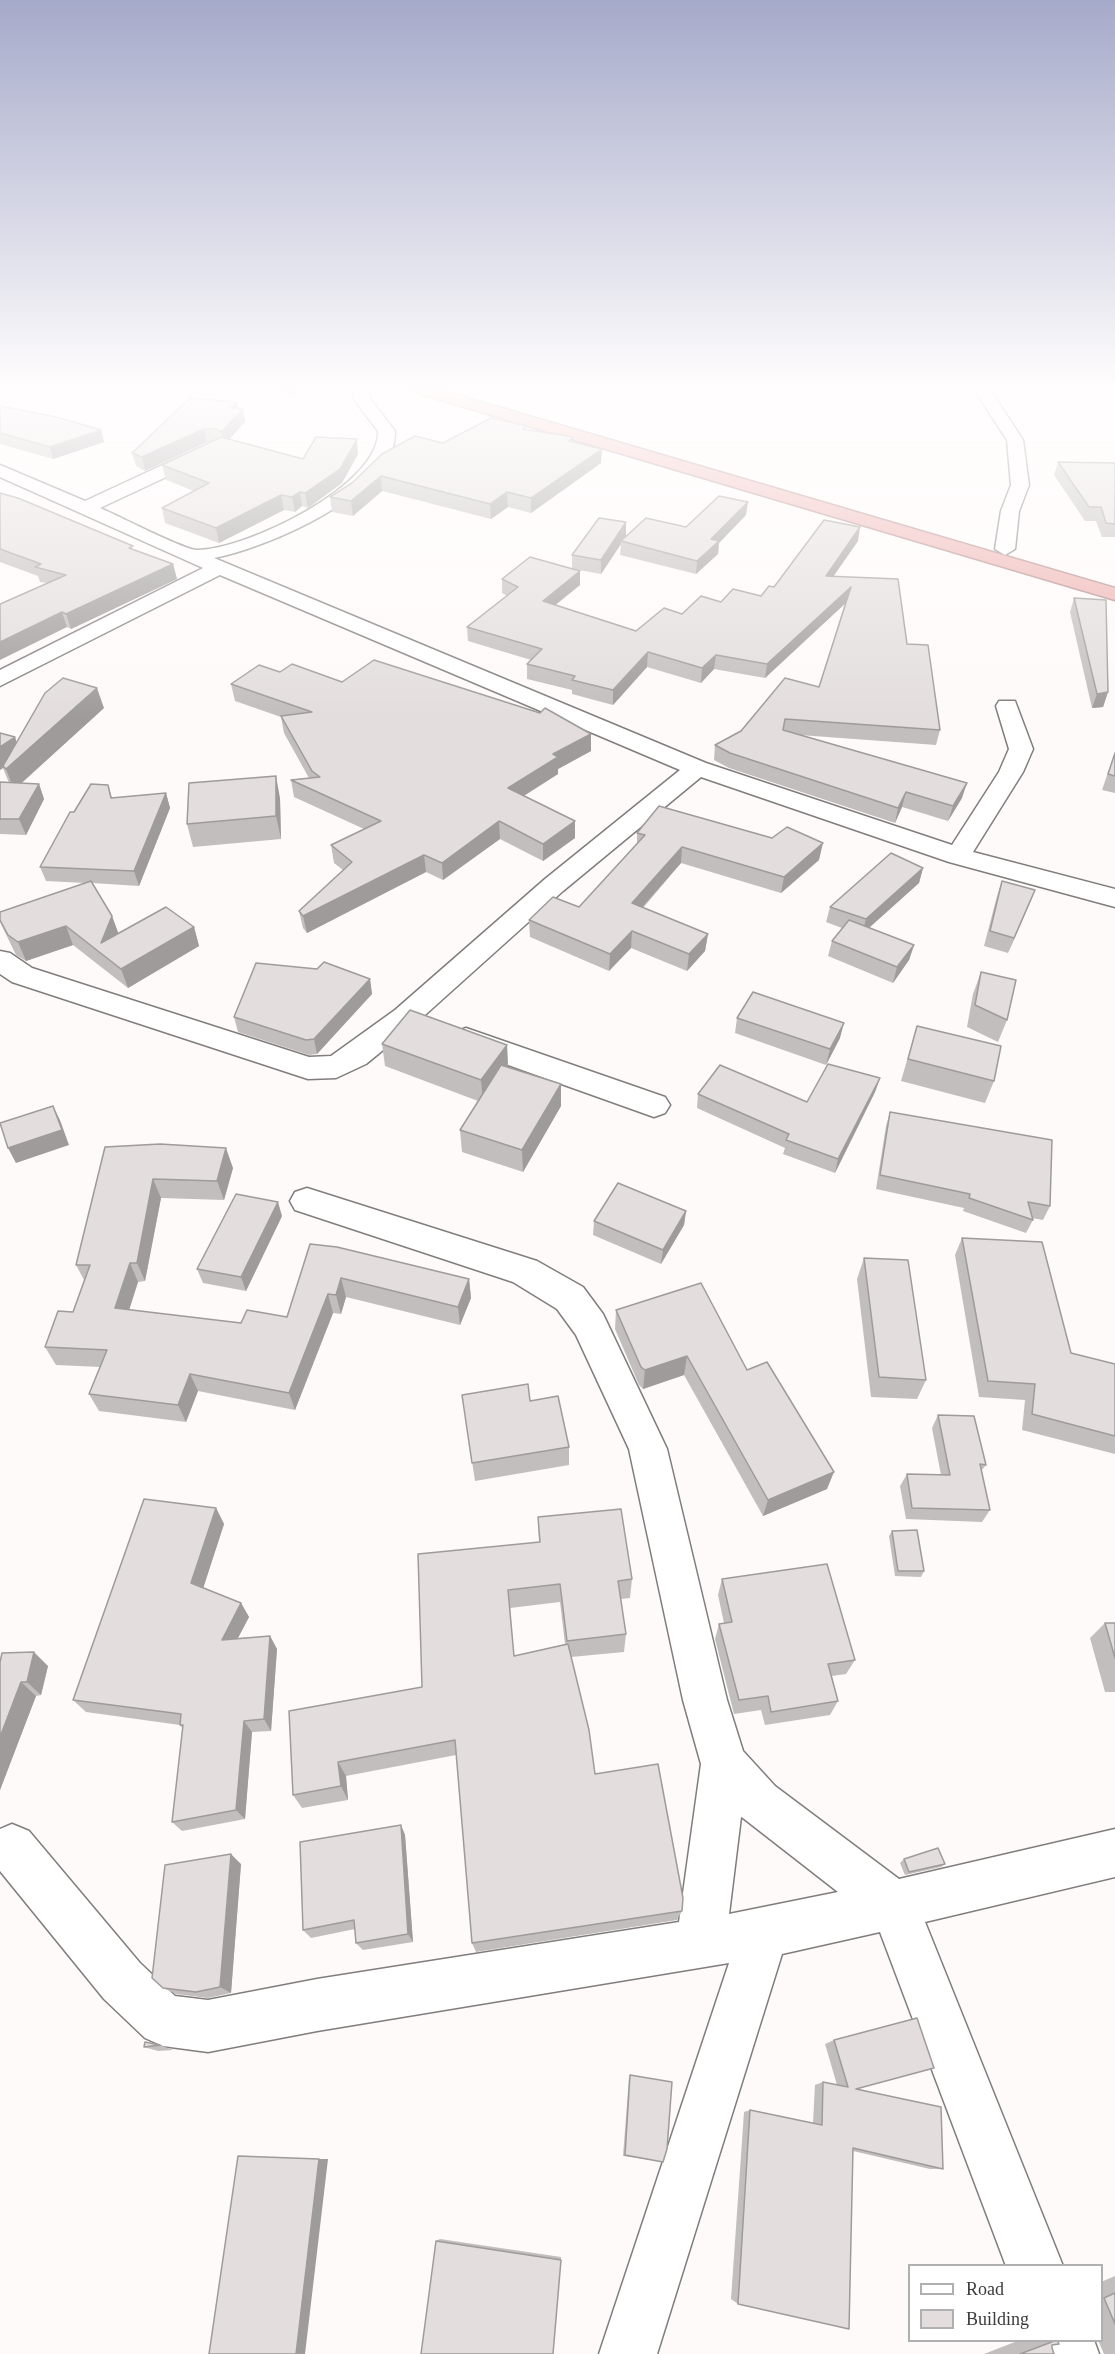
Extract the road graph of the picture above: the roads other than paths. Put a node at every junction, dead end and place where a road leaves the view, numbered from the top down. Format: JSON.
{"nodes":[{"id":1,"x":61,"y":498,"type":"edge"},
{"id":2,"x":108,"y":498,"type":"edge"},
{"id":3,"x":334,"y":498,"type":"edge"},
{"id":4,"x":789,"y":498,"type":"edge"},
{"id":5,"x":831,"y":498,"type":"edge"},
{"id":6,"x":1015,"y":498,"type":"edge"},
{"id":7,"x":86,"y":508,"type":"junction"},
{"id":8,"x":1005,"y":549,"type":"junction"},
{"id":9,"x":193,"y":556,"type":"junction"},
{"id":10,"x":219,"y":568,"type":"junction"},
{"id":11,"x":1115,"y":582,"type":"edge"},
{"id":12,"x":1115,"y":594,"type":"edge"},
{"id":13,"x":0,"y":679,"type":"edge"},
{"id":14,"x":1007,"y":706,"type":"dead end"},
{"id":15,"x":697,"y":768,"type":"junction"},
{"id":16,"x":958,"y":856,"type":"junction"},
{"id":17,"x":1115,"y":898,"type":"edge"},
{"id":18,"x":0,"y":960,"type":"edge"},
{"id":19,"x":405,"y":1017,"type":"junction"},
{"id":20,"x":654,"y":1105,"type":"dead end"},
{"id":21,"x":308,"y":1201,"type":"dead end"},
{"id":22,"x":724,"y":1764,"type":"junction"},
{"id":23,"x":12,"y":1848,"type":"dead end"},
{"id":24,"x":1115,"y":1853,"type":"edge"},
{"id":25,"x":894,"y":1905,"type":"junction"},
{"id":26,"x":764,"y":1933,"type":"junction"},
{"id":27,"x":701,"y":1943,"type":"junction"},
{"id":28,"x":1035,"y":2264,"type":"edge"},
{"id":29,"x":628,"y":2354,"type":"edge"}],
"edges":[{"from":1,"to":7,"type":"street"},
{"from":2,"to":7,"type":"street"},
{"from":3,"to":9,"type":"street"},
{"from":4,"to":12,"type":"highway"},
{"from":5,"to":8,"type":"highway"},
{"from":6,"to":8,"type":"street"},
{"from":7,"to":9,"type":"street"},
{"from":8,"to":11,"type":"highway"},
{"from":9,"to":10,"type":"street"},
{"from":10,"to":13,"type":"street"},
{"from":10,"to":15,"type":"street"},
{"from":14,"to":16,"type":"street"},
{"from":15,"to":16,"type":"street"},
{"from":15,"to":19,"type":"street"},
{"from":16,"to":17,"type":"street"},
{"from":18,"to":19,"type":"street"},
{"from":19,"to":20,"type":"street"},
{"from":21,"to":22,"type":"street"},
{"from":22,"to":25,"type":"street"},
{"from":22,"to":27,"type":"street"},
{"from":23,"to":27,"type":"street"},
{"from":24,"to":25,"type":"street"},
{"from":25,"to":26,"type":"street"},
{"from":25,"to":28,"type":"street"},
{"from":26,"to":27,"type":"street"},
{"from":26,"to":29,"type":"street"}]}
